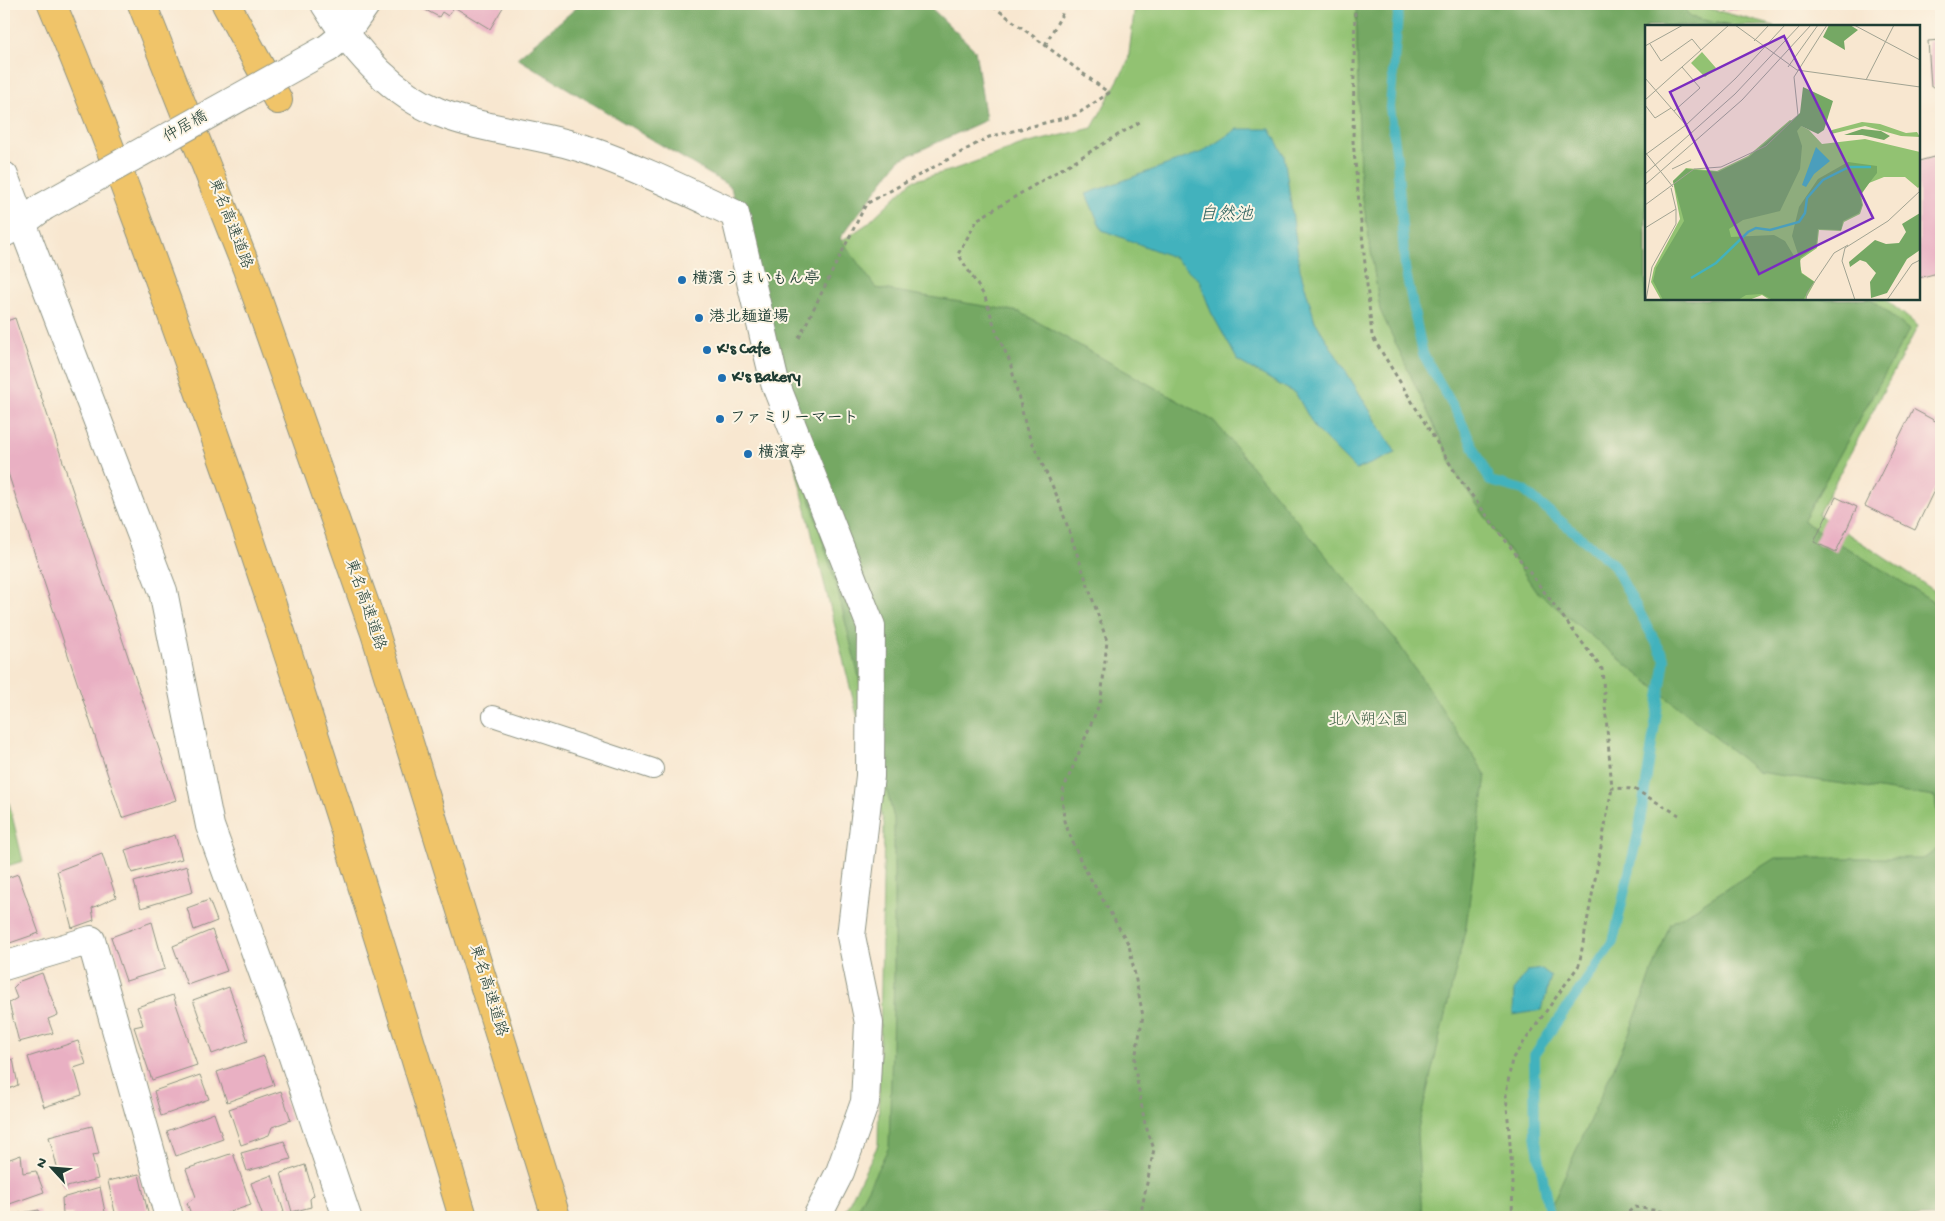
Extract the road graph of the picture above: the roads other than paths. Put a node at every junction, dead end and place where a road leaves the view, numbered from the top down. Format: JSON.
{"nodes":[{"id":1,"x":52,"y":4,"type":"edge"},
{"id":2,"x":142,"y":4,"type":"edge"},
{"id":3,"x":226,"y":4,"type":"edge"},
{"id":4,"x":325,"y":4,"type":"edge"},
{"id":5,"x":366,"y":4,"type":"edge"},
{"id":6,"x":336,"y":42,"type":"junction"},
{"id":7,"x":278,"y":100,"type":"dead end"},
{"id":8,"x":4,"y":176,"type":"edge"},
{"id":9,"x":23,"y":221,"type":"edge"},
{"id":10,"x":493,"y":716,"type":"dead end"},
{"id":11,"x":653,"y":769,"type":"dead end"},
{"id":12,"x":4,"y":966,"type":"edge"},
{"id":13,"x":169,"y":1217,"type":"edge"},
{"id":14,"x":346,"y":1217,"type":"edge"},
{"id":15,"x":463,"y":1217,"type":"edge"},
{"id":16,"x":556,"y":1217,"type":"edge"},
{"id":17,"x":817,"y":1217,"type":"edge"}],
"edges":[{"from":1,"to":15,"type":"highway"},
{"from":2,"to":16,"type":"highway","name":"東名高速道路"},
{"from":3,"to":7,"type":"highway"},
{"from":4,"to":6,"type":"street"},
{"from":5,"to":6,"type":"street"},
{"from":6,"to":9,"type":"street","name":"仲居橋","bridge":true},
{"from":6,"to":17,"type":"street"},
{"from":8,"to":9,"type":"street"},
{"from":9,"to":14,"type":"street"},
{"from":10,"to":11,"type":"lane"},
{"from":12,"to":13,"type":"street"}]}
